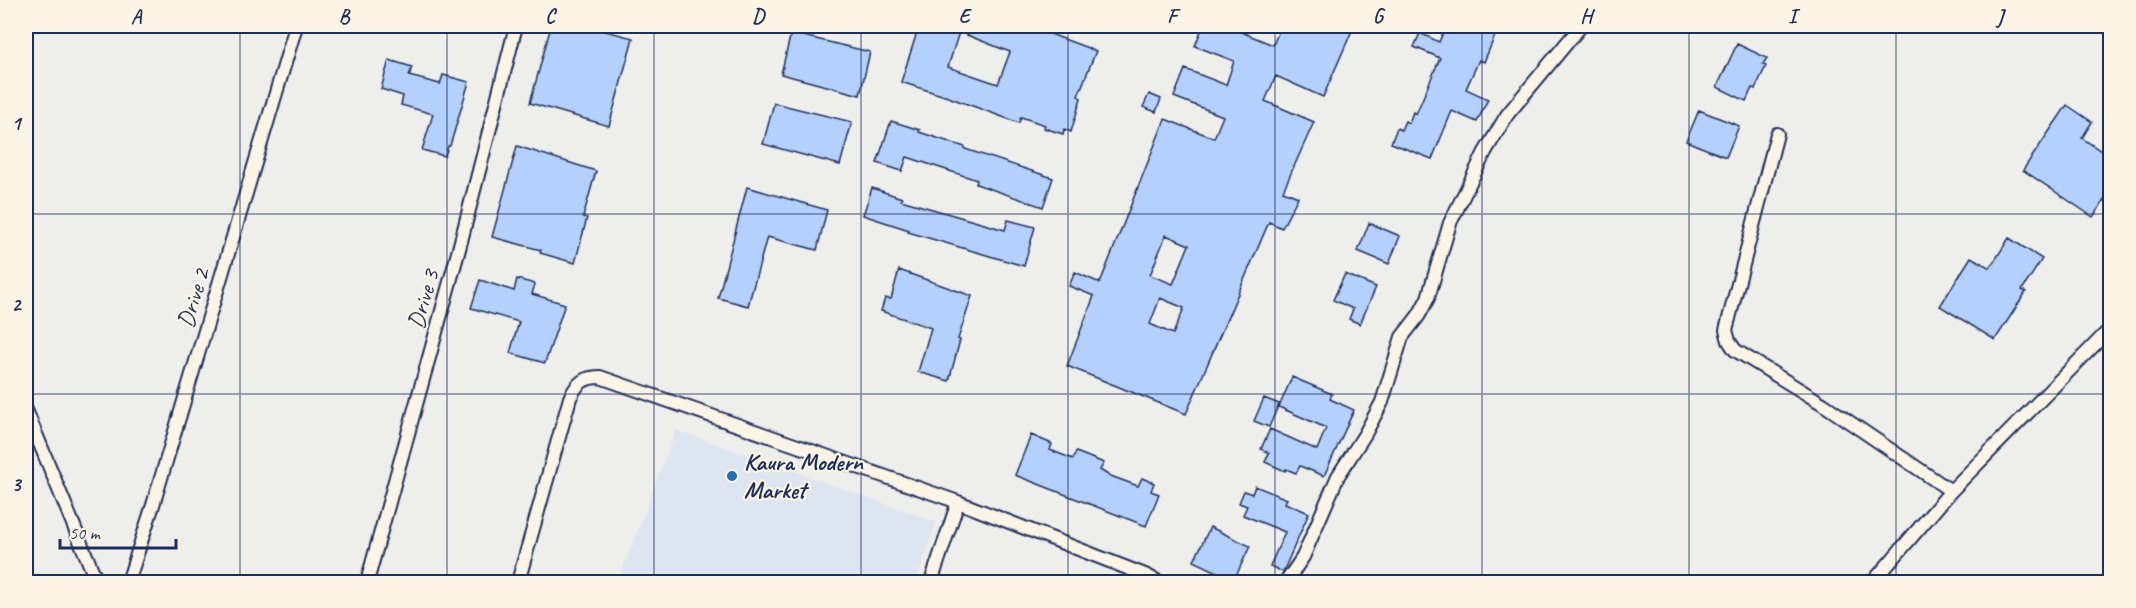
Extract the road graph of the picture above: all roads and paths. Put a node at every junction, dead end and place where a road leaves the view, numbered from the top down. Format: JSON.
{"nodes":[{"id":1,"x":296,"y":26,"type":"edge"},
{"id":2,"x":516,"y":26,"type":"edge"},
{"id":3,"x":1581,"y":26,"type":"edge"},
{"id":4,"x":1777,"y":135,"type":"dead end"},
{"id":5,"x":2110,"y":329,"type":"edge"},
{"id":6,"x":26,"y":410,"type":"edge"},
{"id":7,"x":1951,"y":491,"type":"junction"},
{"id":8,"x":958,"y":502,"type":"junction"},
{"id":9,"x":98,"y":582,"type":"edge"},
{"id":10,"x":128,"y":582,"type":"edge"},
{"id":11,"x":367,"y":582,"type":"edge"},
{"id":12,"x":518,"y":582,"type":"edge"},
{"id":13,"x":931,"y":582,"type":"edge"},
{"id":14,"x":1159,"y":582,"type":"edge"},
{"id":15,"x":1286,"y":582,"type":"edge"},
{"id":16,"x":1873,"y":582,"type":"edge"}],
"edges":[{"from":1,"to":10,"type":"street","name":"Drive 2"},
{"from":2,"to":11,"type":"street","name":"Drive 3"},
{"from":3,"to":15,"type":"street"},
{"from":4,"to":7,"type":"street"},
{"from":5,"to":7,"type":"street"},
{"from":6,"to":9,"type":"street"},
{"from":7,"to":16,"type":"street"},
{"from":8,"to":12,"type":"street"},
{"from":8,"to":13,"type":"street"},
{"from":8,"to":14,"type":"street"}]}
